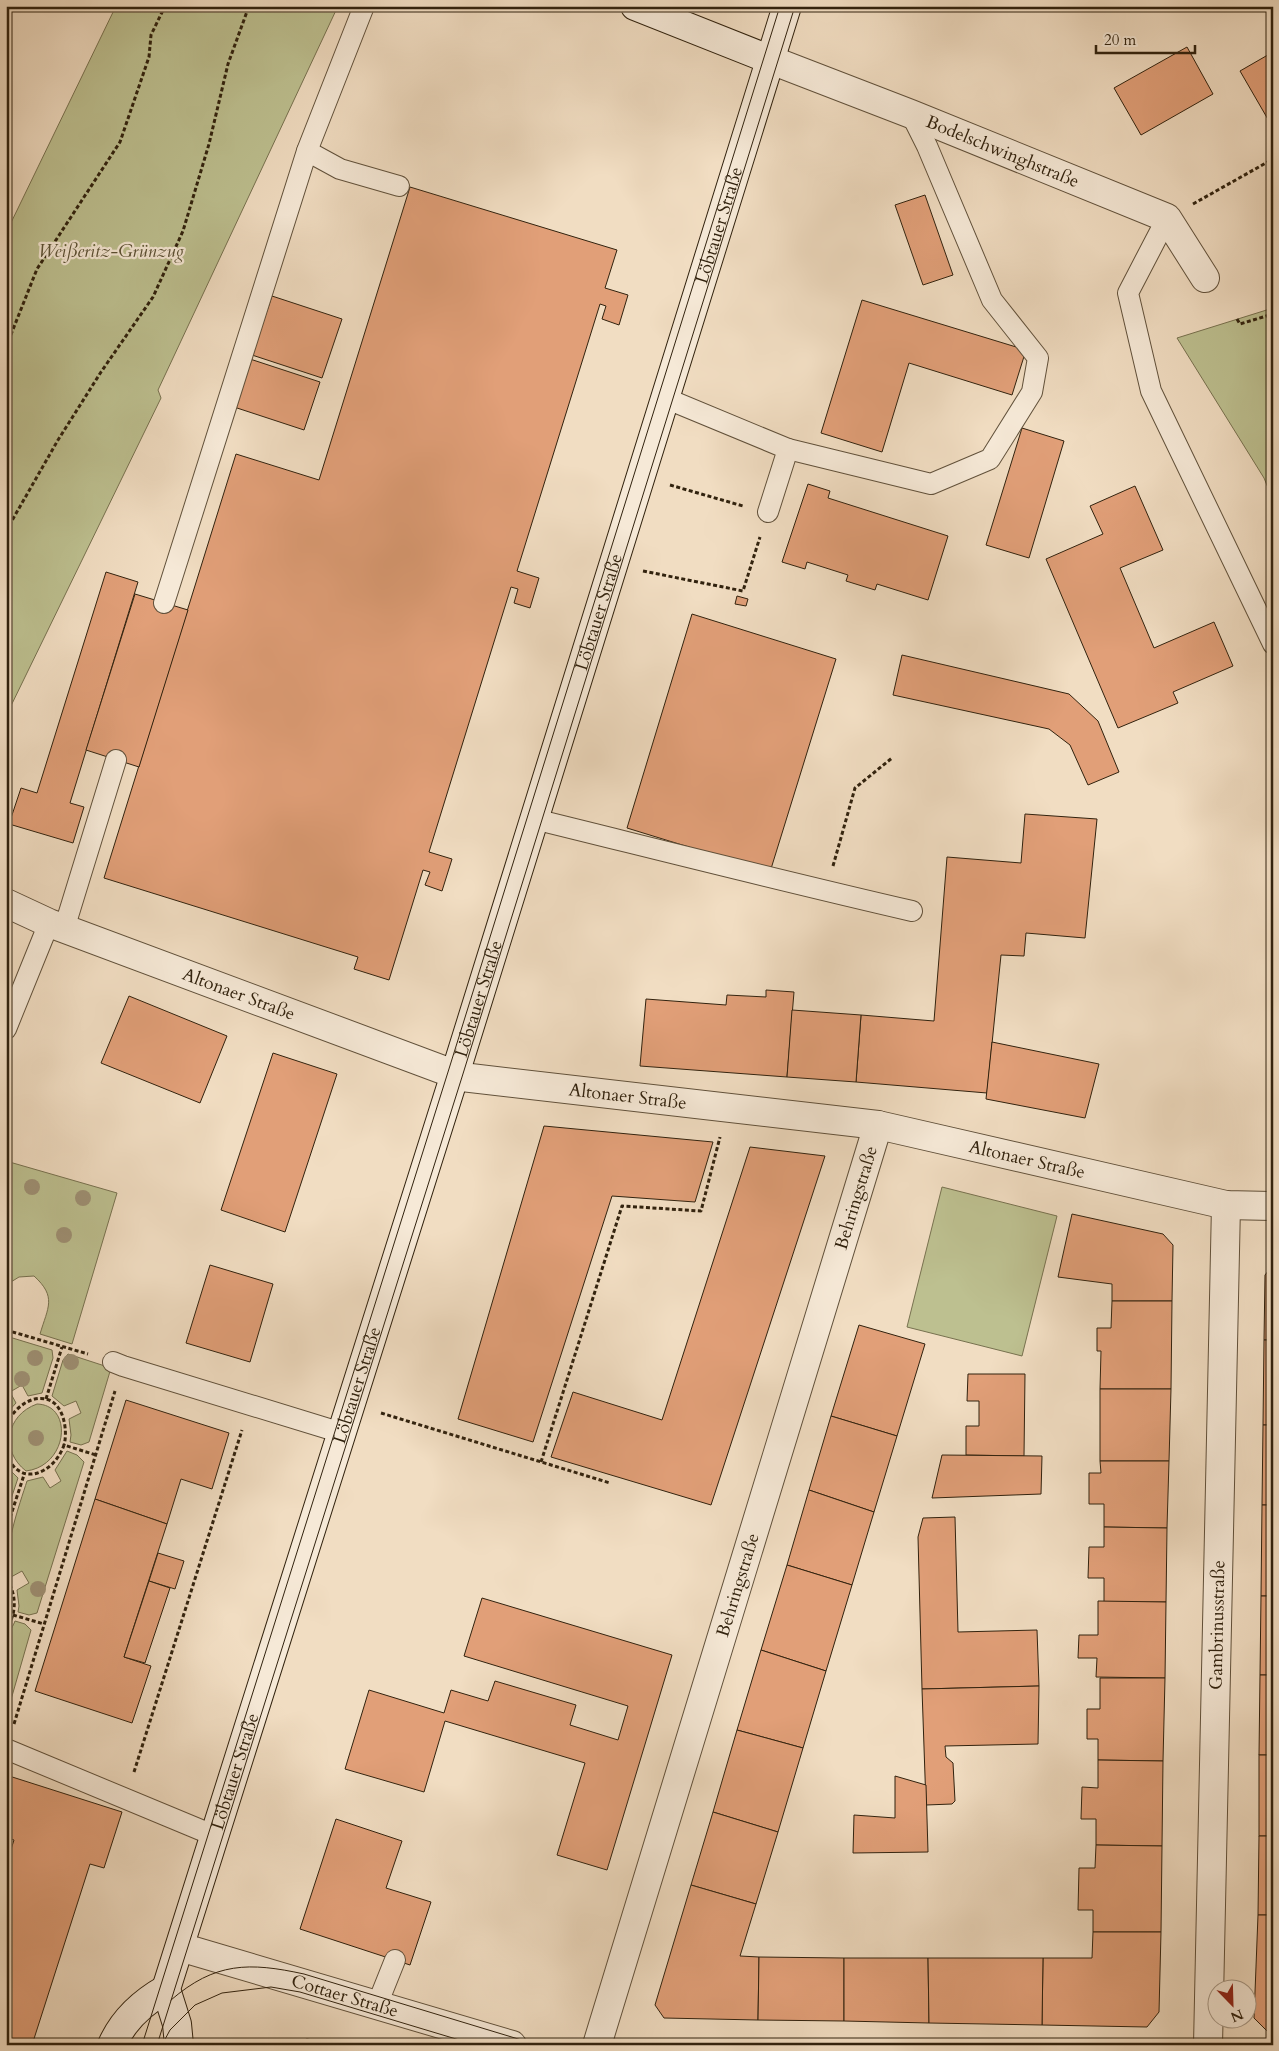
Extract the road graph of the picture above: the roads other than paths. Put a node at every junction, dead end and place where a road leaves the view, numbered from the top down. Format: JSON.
{"nodes":[{"id":1,"x":364,"y":6,"type":"edge"},
{"id":2,"x":635,"y":6,"type":"edge"},
{"id":3,"x":787,"y":6,"type":"edge"},
{"id":4,"x":771,"y":60,"type":"junction"},
{"id":5,"x":911,"y":114,"type":"junction"},
{"id":6,"x":307,"y":151,"type":"junction"},
{"id":7,"x":399,"y":186,"type":"dead end"},
{"id":8,"x":1167,"y":218,"type":"junction"},
{"id":9,"x":1205,"y":278,"type":"dead end"},
{"id":10,"x":665,"y":398,"type":"junction"},
{"id":11,"x":788,"y":449,"type":"junction"},
{"id":12,"x":768,"y":512,"type":"road end"},
{"id":13,"x":164,"y":603,"type":"dead end"},
{"id":14,"x":1273,"y":644,"type":"edge"},
{"id":15,"x":116,"y":760,"type":"dead end"},
{"id":16,"x":534,"y":819,"type":"junction"},
{"id":17,"x":6,"y":903,"type":"edge"},
{"id":18,"x":912,"y":911,"type":"dead end"},
{"id":19,"x":57,"y":926,"type":"junction"},
{"id":20,"x":6,"y":1030,"type":"edge"},
{"id":21,"x":455,"y":1074,"type":"junction"},
{"id":22,"x":878,"y":1125,"type":"junction"},
{"id":23,"x":1226,"y":1206,"type":"junction"},
{"id":24,"x":1273,"y":1206,"type":"edge"},
{"id":25,"x":118,"y":1364,"type":"road end"},
{"id":26,"x":342,"y":1433,"type":"junction"},
{"id":27,"x":9,"y":1740,"type":"edge"},
{"id":28,"x":215,"y":1834,"type":"junction"},
{"id":29,"x":180,"y":1947,"type":"junction"},
{"id":30,"x":395,"y":1960,"type":"dead end"},
{"id":31,"x":166,"y":1989,"type":"junction"},
{"id":32,"x":377,"y":2005,"type":"junction"},
{"id":33,"x":112,"y":2045,"type":"edge"},
{"id":34,"x":179,"y":2045,"type":"edge"},
{"id":35,"x":512,"y":2045,"type":"edge"},
{"id":36,"x":597,"y":2045,"type":"edge"},
{"id":37,"x":1208,"y":2045,"type":"edge"}],
"edges":[{"from":1,"to":6,"type":"lane"},
{"from":2,"to":4,"type":"street","name":"Bodelschwinghstraße"},
{"from":3,"to":4,"type":"street","name":"Löbtauer Straße"},
{"from":4,"to":5,"type":"street","name":"Bodelschwinghstraße"},
{"from":4,"to":10,"type":"street","name":"Löbtauer Straße"},
{"from":5,"to":8,"type":"street","name":"Bodelschwinghstraße"},
{"from":5,"to":11,"type":"lane"},
{"from":6,"to":7,"type":"lane"},
{"from":6,"to":13,"type":"lane"},
{"from":8,"to":9,"type":"street"},
{"from":8,"to":14,"type":"lane"},
{"from":10,"to":11,"type":"lane"},
{"from":10,"to":16,"type":"street","name":"Löbtauer Straße"},
{"from":11,"to":12,"type":"lane"},
{"from":15,"to":19,"type":"lane"},
{"from":16,"to":18,"type":"lane"},
{"from":16,"to":21,"type":"street","name":"Löbtauer Straße"},
{"from":17,"to":19,"type":"street","name":"Altonaer Straße"},
{"from":19,"to":20,"type":"lane"},
{"from":19,"to":21,"type":"street","name":"Altonaer Straße"},
{"from":21,"to":22,"type":"street","name":"Altonaer Straße"},
{"from":21,"to":26,"type":"street","name":"Löbtauer Straße"},
{"from":22,"to":23,"type":"street","name":"Altonaer Straße"},
{"from":22,"to":36,"type":"street","name":"Behringstraße"},
{"from":23,"to":24,"type":"street","name":"Altonaer Straße"},
{"from":23,"to":37,"type":"street","name":"Gambrinusstraße"},
{"from":25,"to":26,"type":"lane"},
{"from":26,"to":28,"type":"street","name":"Löbtauer Straße"},
{"from":27,"to":28,"type":"lane"},
{"from":28,"to":29,"type":"street","name":"Löbtauer Straße"},
{"from":29,"to":31,"type":"street","name":"Löbtauer Straße"},
{"from":29,"to":32,"type":"street","name":"Cottaer Straße"},
{"from":30,"to":32,"type":"lane"},
{"from":31,"to":33,"type":"street"},
{"from":31,"to":34,"type":"street"},
{"from":32,"to":35,"type":"street","name":"Cottaer Straße"}]}
